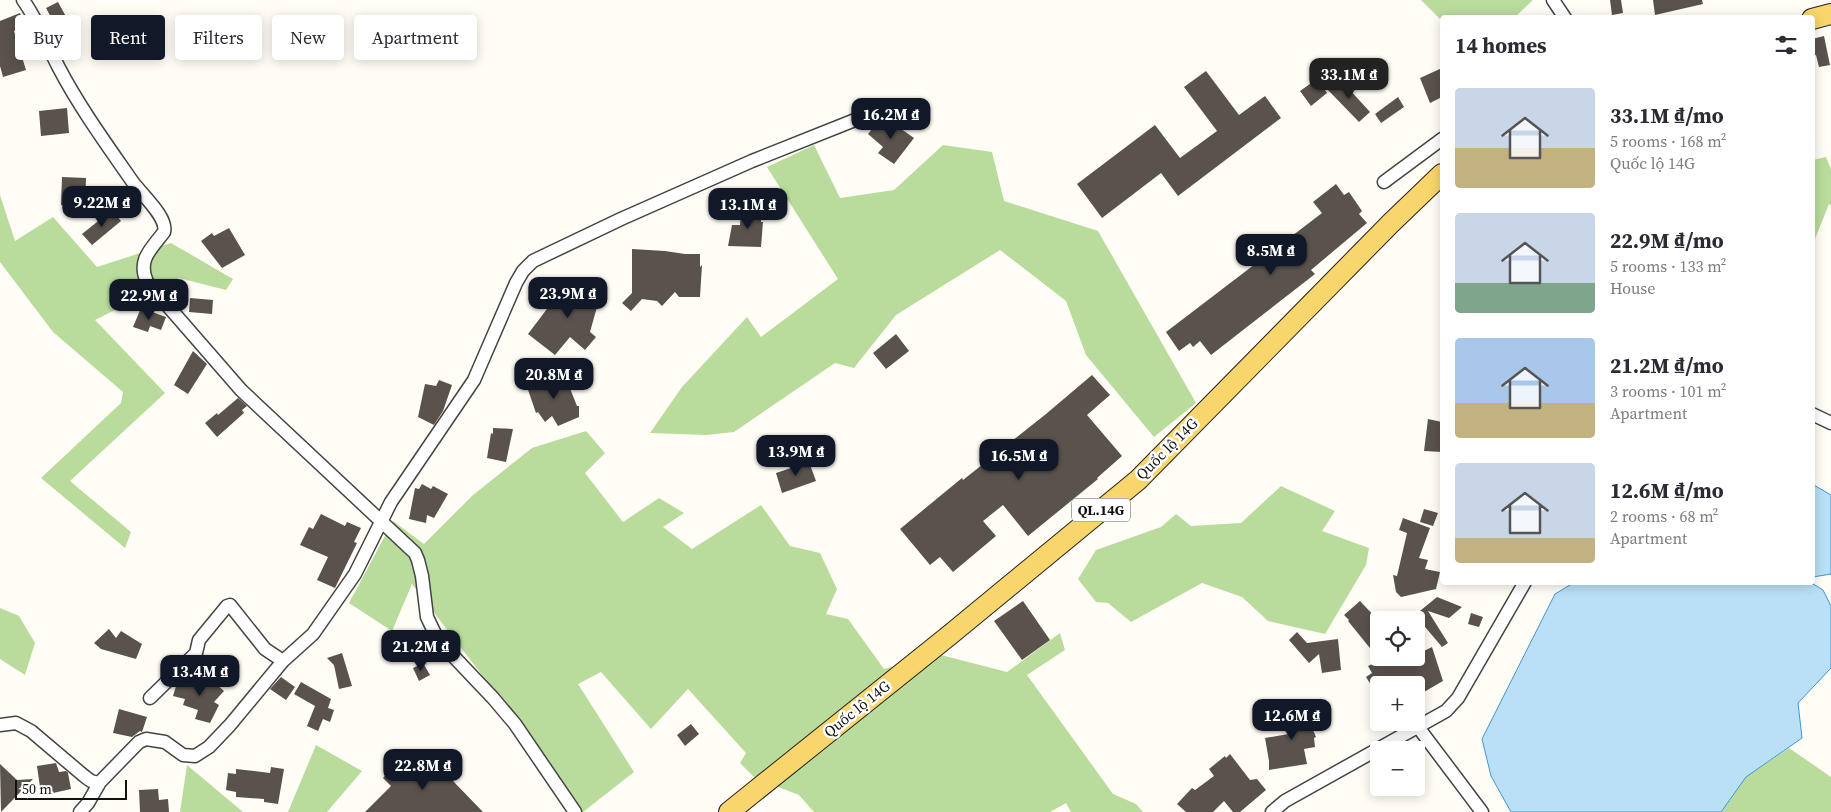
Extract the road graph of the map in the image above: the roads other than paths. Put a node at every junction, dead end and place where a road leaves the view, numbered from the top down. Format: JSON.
{"nodes":[{"id":1,"x":24,"y":0,"type":"edge"},
{"id":2,"x":1553,"y":0,"type":"edge"},
{"id":3,"x":1831,"y":14,"type":"edge"},
{"id":4,"x":1563,"y":15,"type":"edge"},
{"id":5,"x":1815,"y":18,"type":"edge"},
{"id":6,"x":855,"y":120,"type":"dead end"},
{"id":7,"x":1440,"y":140,"type":"edge"},
{"id":8,"x":1440,"y":176,"type":"edge"},
{"id":9,"x":1384,"y":182,"type":"dead end"},
{"id":10,"x":1815,"y":415,"type":"edge"},
{"id":11,"x":1831,"y":423,"type":"edge"},
{"id":12,"x":381,"y":521,"type":"junction"},
{"id":13,"x":1522,"y":585,"type":"edge"},
{"id":14,"x":283,"y":661,"type":"junction"},
{"id":15,"x":150,"y":698,"type":"dead end"},
{"id":16,"x":1425,"y":723,"type":"edge"},
{"id":17,"x":0,"y":725,"type":"edge"},
{"id":18,"x":1411,"y":731,"type":"edge"},
{"id":19,"x":1421,"y":731,"type":"edge"},
{"id":20,"x":100,"y":782,"type":"junction"},
{"id":21,"x":80,"y":812,"type":"edge"},
{"id":22,"x":575,"y":812,"type":"edge"},
{"id":23,"x":729,"y":812,"type":"edge"},
{"id":24,"x":1272,"y":812,"type":"edge"},
{"id":25,"x":1482,"y":812,"type":"edge"}],
"edges":[{"from":1,"to":12,"type":"street"},
{"from":2,"to":4,"type":"street"},
{"from":3,"to":5,"type":"main road"},
{"from":6,"to":12,"type":"street"},
{"from":7,"to":9,"type":"street"},
{"from":8,"to":23,"type":"main road","name":"Quốc lộ 14G","number":"QL.14G"},
{"from":10,"to":11,"type":"street"},
{"from":12,"to":14,"type":"street"},
{"from":12,"to":22,"type":"street"},
{"from":13,"to":16,"type":"street"},
{"from":14,"to":15,"type":"street"},
{"from":14,"to":20,"type":"street"},
{"from":17,"to":20,"type":"street"},
{"from":18,"to":24,"type":"street"},
{"from":19,"to":25,"type":"street"},
{"from":20,"to":21,"type":"street"}]}
